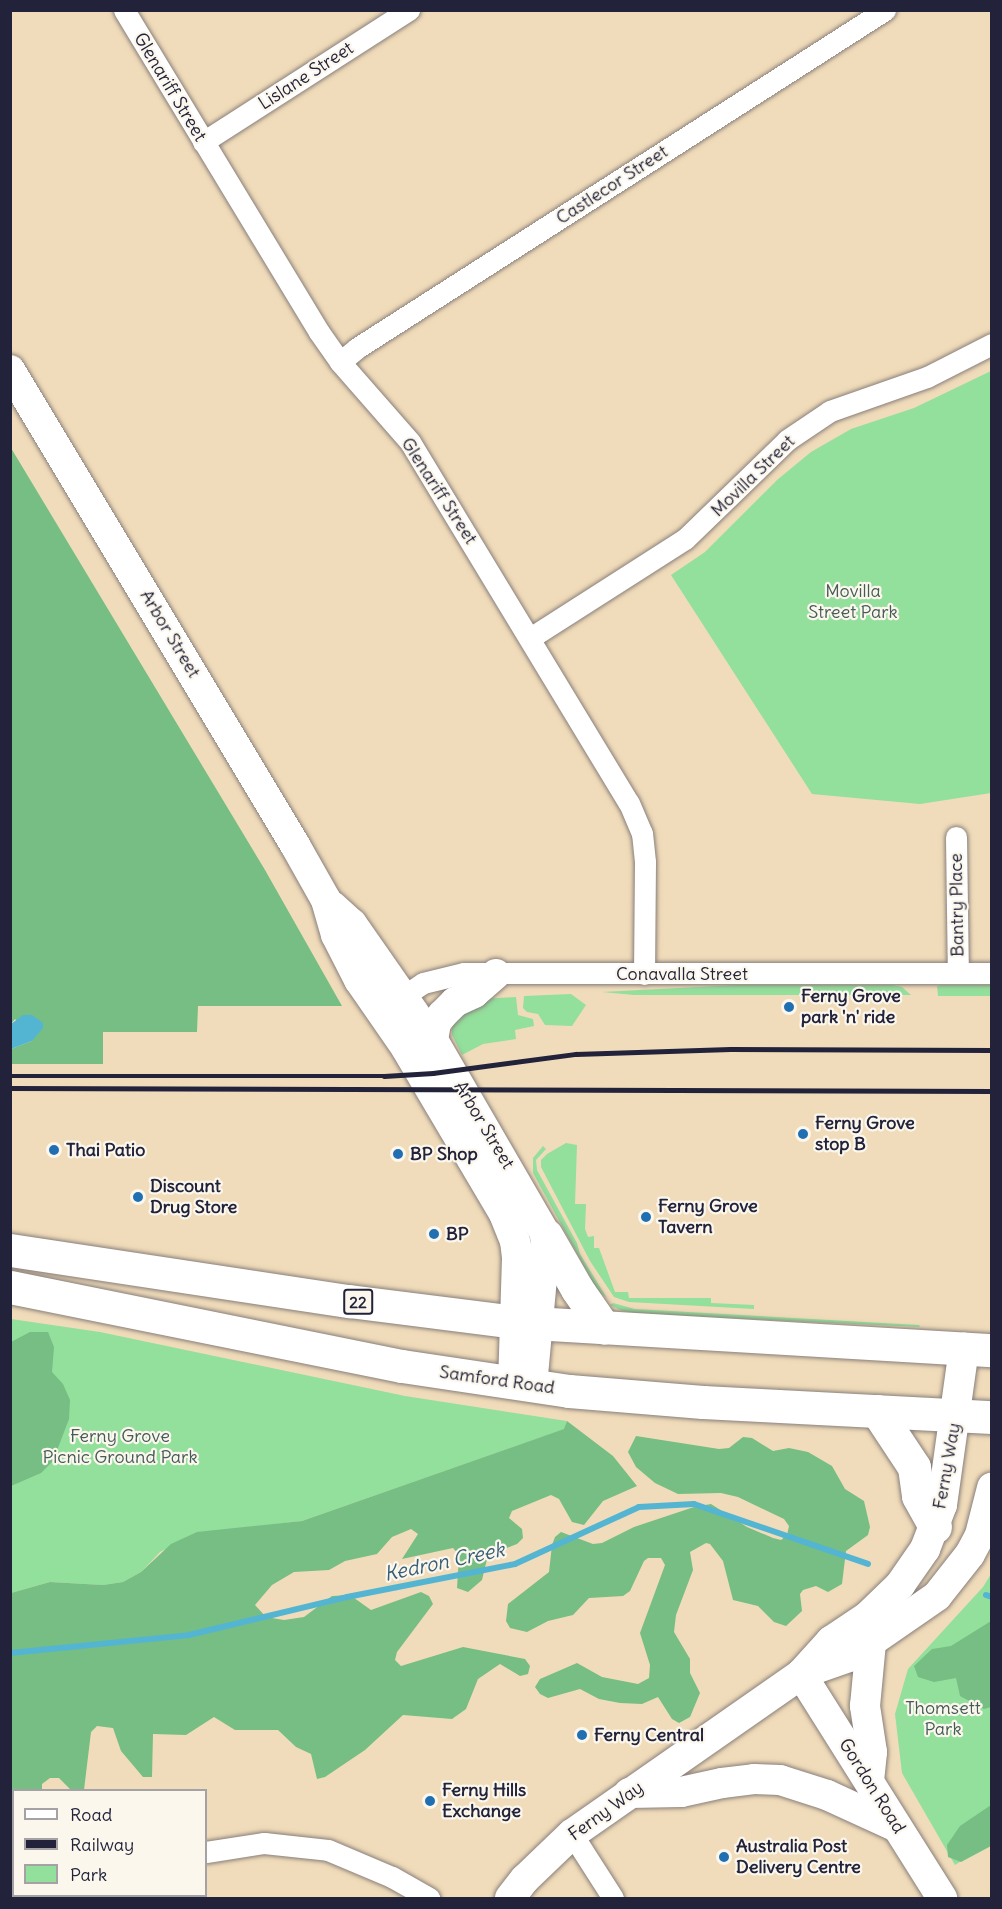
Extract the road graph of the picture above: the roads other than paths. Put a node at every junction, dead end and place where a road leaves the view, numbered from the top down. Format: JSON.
{"nodes":[{"id":1,"x":124,"y":10,"type":"edge"},
{"id":2,"x":409,"y":10,"type":"edge"},
{"id":3,"x":885,"y":10,"type":"edge"},
{"id":4,"x":203,"y":142,"type":"junction"},
{"id":5,"x":992,"y":344,"type":"edge"},
{"id":6,"x":340,"y":362,"type":"junction"},
{"id":7,"x":10,"y":370,"type":"edge"},
{"id":8,"x":530,"y":638,"type":"junction"},
{"id":9,"x":956,"y":837,"type":"dead end"},
{"id":10,"x":958,"y":972,"type":"junction"},
{"id":11,"x":992,"y":972,"type":"edge"},
{"id":12,"x":496,"y":974,"type":"junction"},
{"id":13,"x":644,"y":974,"type":"junction"},
{"id":14,"x":392,"y":1004,"type":"junction"},
{"id":15,"x":433,"y":1040,"type":"junction"},
{"id":16,"x":546,"y":1235,"type":"junction"},
{"id":17,"x":10,"y":1250,"type":"edge"},
{"id":18,"x":10,"y":1287,"type":"edge"},
{"id":19,"x":527,"y":1323,"type":"junction"},
{"id":20,"x":604,"y":1328,"type":"junction"},
{"id":21,"x":978,"y":1349,"type":"edge"},
{"id":22,"x":522,"y":1383,"type":"junction"},
{"id":23,"x":877,"y":1411,"type":"junction"},
{"id":24,"x":955,"y":1415,"type":"junction"},
{"id":25,"x":992,"y":1417,"type":"edge"},
{"id":26,"x":992,"y":1488,"type":"edge"},
{"id":27,"x":935,"y":1527,"type":"junction"},
{"id":28,"x":871,"y":1642,"type":"junction"},
{"id":29,"x":801,"y":1674,"type":"junction"},
{"id":30,"x":869,"y":1781,"type":"junction"},
{"id":31,"x":629,"y":1793,"type":"junction"},
{"id":32,"x":897,"y":1827,"type":"junction"},
{"id":33,"x":572,"y":1834,"type":"junction"},
{"id":34,"x":207,"y":1852,"type":"edge"},
{"id":35,"x":429,"y":1899,"type":"edge"},
{"id":36,"x":510,"y":1899,"type":"edge"},
{"id":37,"x":613,"y":1899,"type":"edge"},
{"id":38,"x":942,"y":1899,"type":"edge"}],
"edges":[{"from":1,"to":4,"type":"street","name":"Glenariff Street"},
{"from":2,"to":4,"type":"street","name":"Lislane Street"},
{"from":3,"to":6,"type":"street","name":"Castlecor Street"},
{"from":4,"to":6,"type":"street","name":"Glenariff Street"},
{"from":5,"to":8,"type":"street","name":"Movilla Street"},
{"from":6,"to":8,"type":"street","name":"Glenariff Street"},
{"from":7,"to":14,"type":"street","name":"Arbor Street"},
{"from":8,"to":13,"type":"street","name":"Glenariff Street"},
{"from":9,"to":10,"type":"street","name":"Bantry Place"},
{"from":10,"to":11,"type":"street","name":"Conavalla Street"},
{"from":10,"to":13,"type":"street","name":"Conavalla Street"},
{"from":12,"to":13,"type":"street","name":"Conavalla Street"},
{"from":12,"to":14,"type":"street","name":"Conavalla Street"},
{"from":12,"to":15,"type":"street"},
{"from":14,"to":15,"type":"street","name":"Arbor Street"},
{"from":14,"to":19,"type":"street","name":"Arbor Street"},
{"from":15,"to":16,"type":"street","name":"Arbor Street"},
{"from":16,"to":19,"type":"street","name":"Arbor Street"},
{"from":16,"to":20,"type":"main road"},
{"from":17,"to":19,"type":"main road","number":"22"},
{"from":18,"to":22,"type":"main road","name":"Samford Road"},
{"from":19,"to":20,"type":"main road","number":"22"},
{"from":19,"to":22,"type":"street","name":"Arbor Street"},
{"from":20,"to":21,"type":"main road","number":"22"},
{"from":21,"to":24,"type":"street","name":"Ferny Way"},
{"from":22,"to":23,"type":"main road","name":"Samford Road"},
{"from":23,"to":24,"type":"main road","name":"Samford Road"},
{"from":23,"to":27,"type":"main road"},
{"from":24,"to":25,"type":"main road","name":"Samford Road"},
{"from":24,"to":27,"type":"street","name":"Ferny Way"},
{"from":26,"to":28,"type":"street","name":"Ferny Way"},
{"from":27,"to":29,"type":"street","name":"Ferny Way"},
{"from":28,"to":29,"type":"street","name":"Ferny Way"},
{"from":28,"to":30,"type":"street"},
{"from":29,"to":30,"type":"street","name":"Gordon Road"},
{"from":29,"to":31,"type":"street","name":"Ferny Way"},
{"from":30,"to":32,"type":"street","name":"Gordon Road"},
{"from":31,"to":32,"type":"street"},
{"from":31,"to":33,"type":"street","name":"Ferny Way"},
{"from":32,"to":38,"type":"street","name":"Gordon Road"},
{"from":33,"to":36,"type":"street","name":"Ferny Way"},
{"from":33,"to":37,"type":"street"},
{"from":34,"to":35,"type":"street"}]}
